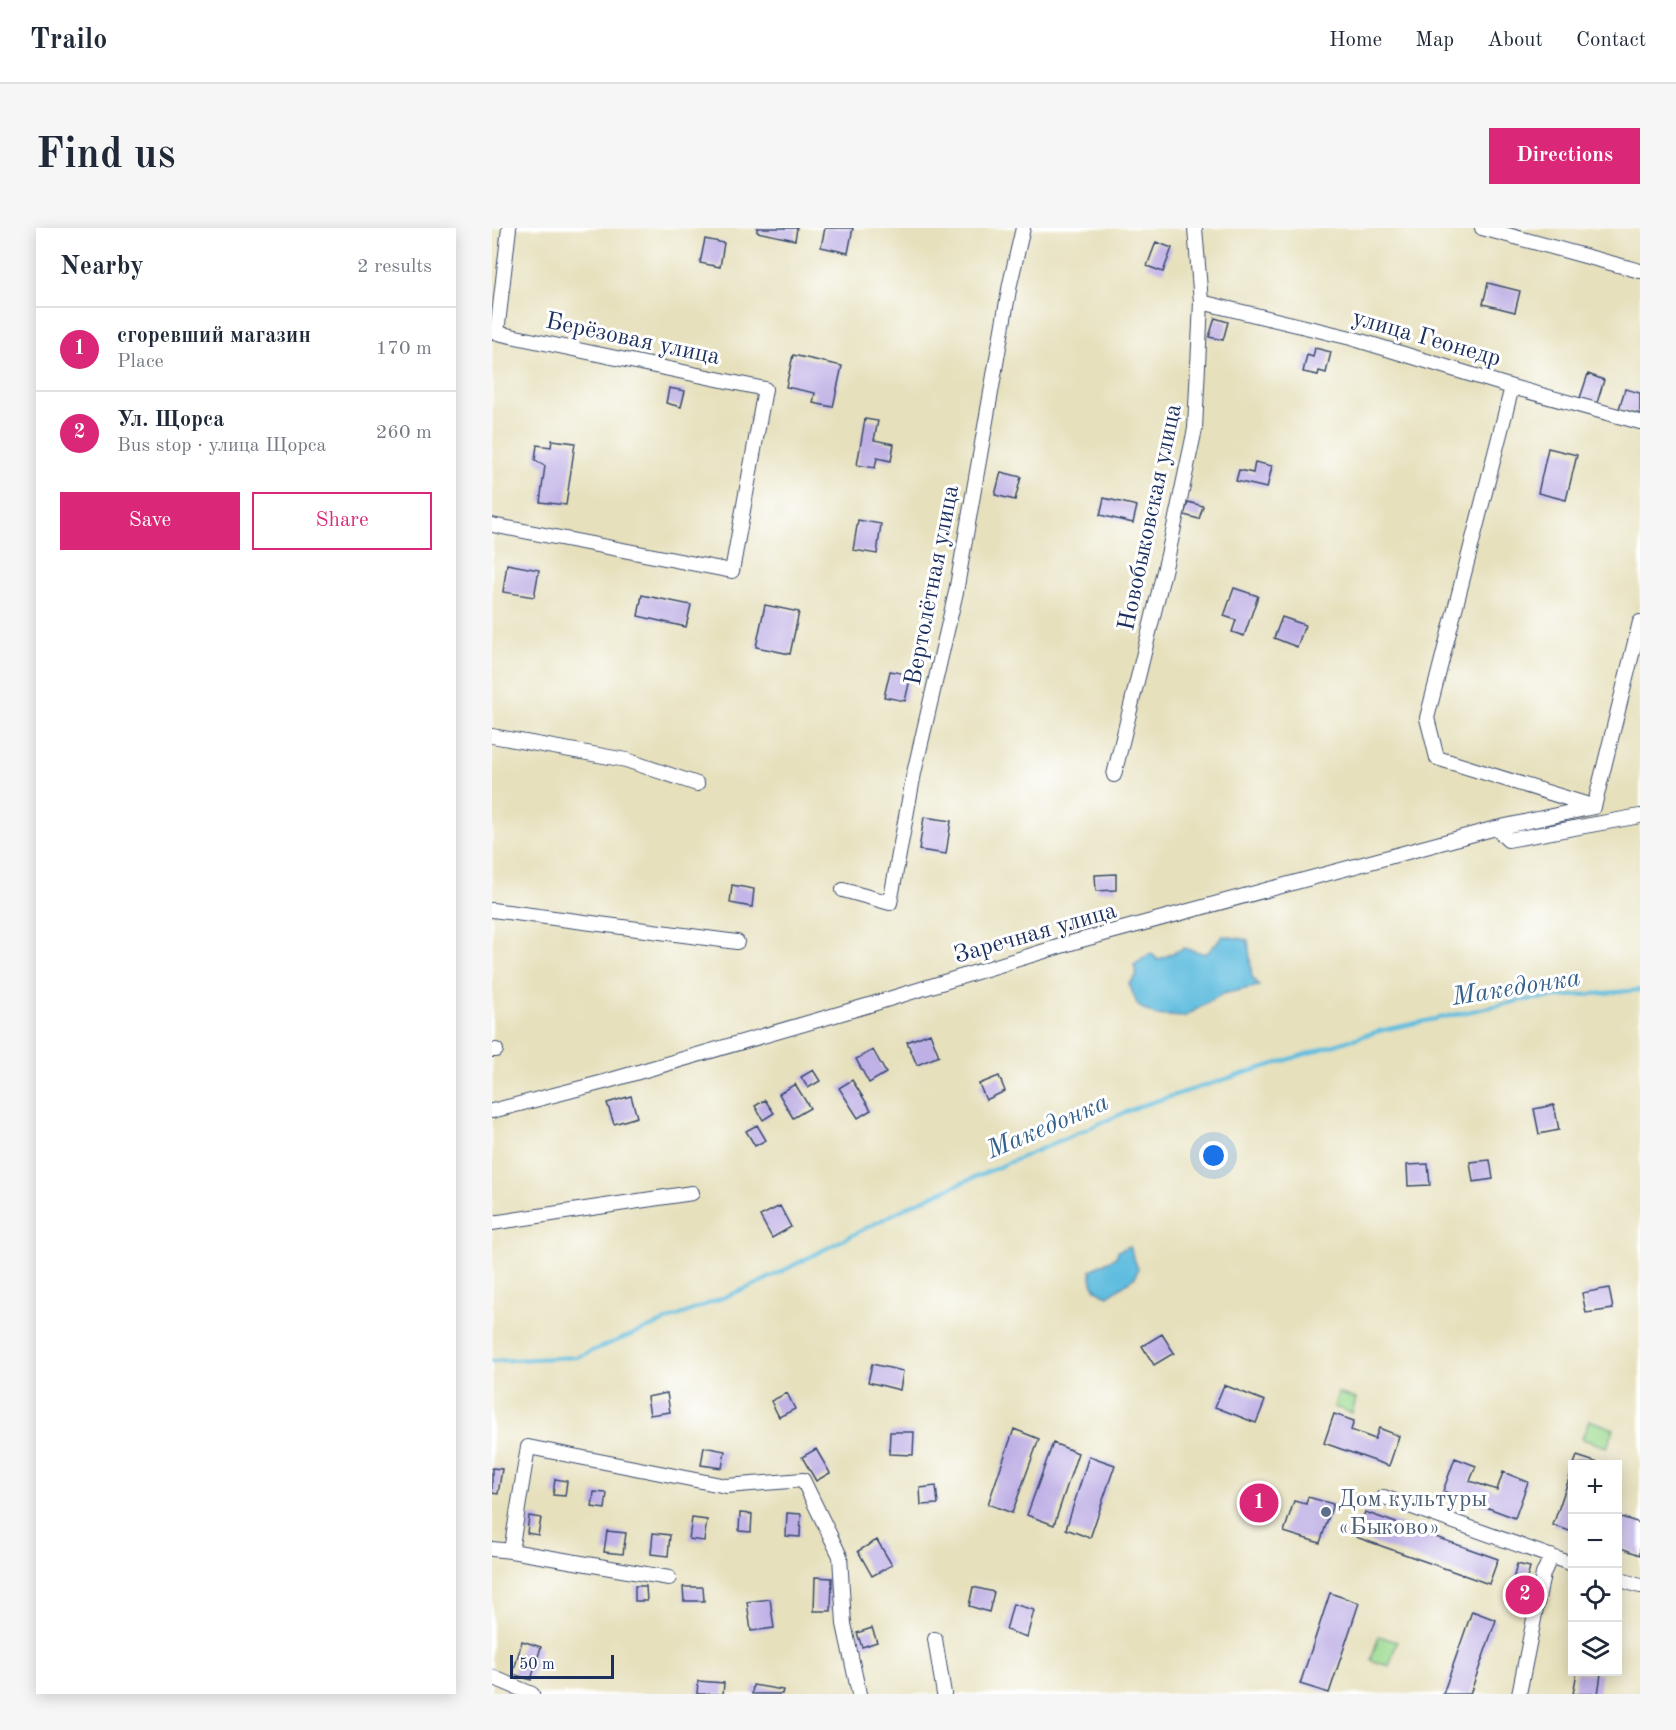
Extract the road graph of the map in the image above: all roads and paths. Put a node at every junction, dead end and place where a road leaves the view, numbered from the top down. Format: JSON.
{"nodes":[{"id":1,"x":509,"y":228,"type":"edge"},
{"id":2,"x":1023,"y":228,"type":"edge"},
{"id":3,"x":1195,"y":228,"type":"edge"},
{"id":4,"x":1482,"y":228,"type":"edge"},
{"id":5,"x":1640,"y":271,"type":"edge"},
{"id":6,"x":1200,"y":302,"type":"junction"},
{"id":7,"x":494,"y":333,"type":"edge"},
{"id":8,"x":1512,"y":387,"type":"junction"},
{"id":9,"x":1640,"y":422,"type":"edge"},
{"id":10,"x":492,"y":525,"type":"edge"},
{"id":11,"x":1640,"y":622,"type":"edge"},
{"id":12,"x":492,"y":736,"type":"edge"},
{"id":13,"x":1114,"y":775,"type":"dead end"},
{"id":14,"x":697,"y":784,"type":"dead end"},
{"id":15,"x":1594,"y":807,"type":"junction"},
{"id":16,"x":1640,"y":816,"type":"edge"},
{"id":17,"x":1496,"y":828,"type":"junction"},
{"id":18,"x":843,"y":890,"type":"dead end"},
{"id":19,"x":492,"y":910,"type":"edge"},
{"id":20,"x":737,"y":942,"type":"dead end"},
{"id":21,"x":492,"y":1111,"type":"edge"},
{"id":22,"x":692,"y":1193,"type":"dead end"},
{"id":23,"x":492,"y":1223,"type":"edge"},
{"id":24,"x":1384,"y":1497,"type":"dead end"},
{"id":25,"x":492,"y":1549,"type":"edge"},
{"id":26,"x":511,"y":1551,"type":"junction"},
{"id":27,"x":1551,"y":1556,"type":"junction"},
{"id":28,"x":1568,"y":1562,"type":"edge"},
{"id":29,"x":669,"y":1578,"type":"dead end"},
{"id":30,"x":1622,"y":1581,"type":"edge"},
{"id":31,"x":1640,"y":1586,"type":"edge"},
{"id":32,"x":935,"y":1639,"type":"dead end"},
{"id":33,"x":492,"y":1677,"type":"edge"},
{"id":34,"x":532,"y":1694,"type":"edge"},
{"id":35,"x":859,"y":1694,"type":"edge"},
{"id":36,"x":944,"y":1694,"type":"edge"},
{"id":37,"x":1519,"y":1694,"type":"edge"}],
"edges":[{"from":1,"to":7,"type":"street"},
{"from":2,"to":18,"type":"street","name":"Вертолётная улица"},
{"from":3,"to":6,"type":"street","name":"Новобыковская улица"},
{"from":4,"to":5,"type":"street"},
{"from":6,"to":8,"type":"street","name":"улица Геонедр"},
{"from":6,"to":13,"type":"street","name":"Новобыковская улица"},
{"from":7,"to":10,"type":"street","name":"Берёзовая улица"},
{"from":8,"to":9,"type":"street","name":"улица Геонедр"},
{"from":8,"to":15,"type":"street"},
{"from":11,"to":15,"type":"street"},
{"from":12,"to":14,"type":"street"},
{"from":15,"to":17,"type":"street","name":"Заречная улица"},
{"from":16,"to":17,"type":"street"},
{"from":17,"to":21,"type":"street","name":"Заречная улица"},
{"from":19,"to":20,"type":"street"},
{"from":22,"to":23,"type":"street"},
{"from":24,"to":27,"type":"street"},
{"from":25,"to":26,"type":"street"},
{"from":26,"to":29,"type":"street"},
{"from":26,"to":35,"type":"street"},
{"from":27,"to":28,"type":"street"},
{"from":27,"to":37,"type":"street"},
{"from":30,"to":31,"type":"street"},
{"from":32,"to":36,"type":"street"},
{"from":33,"to":34,"type":"street"}]}
